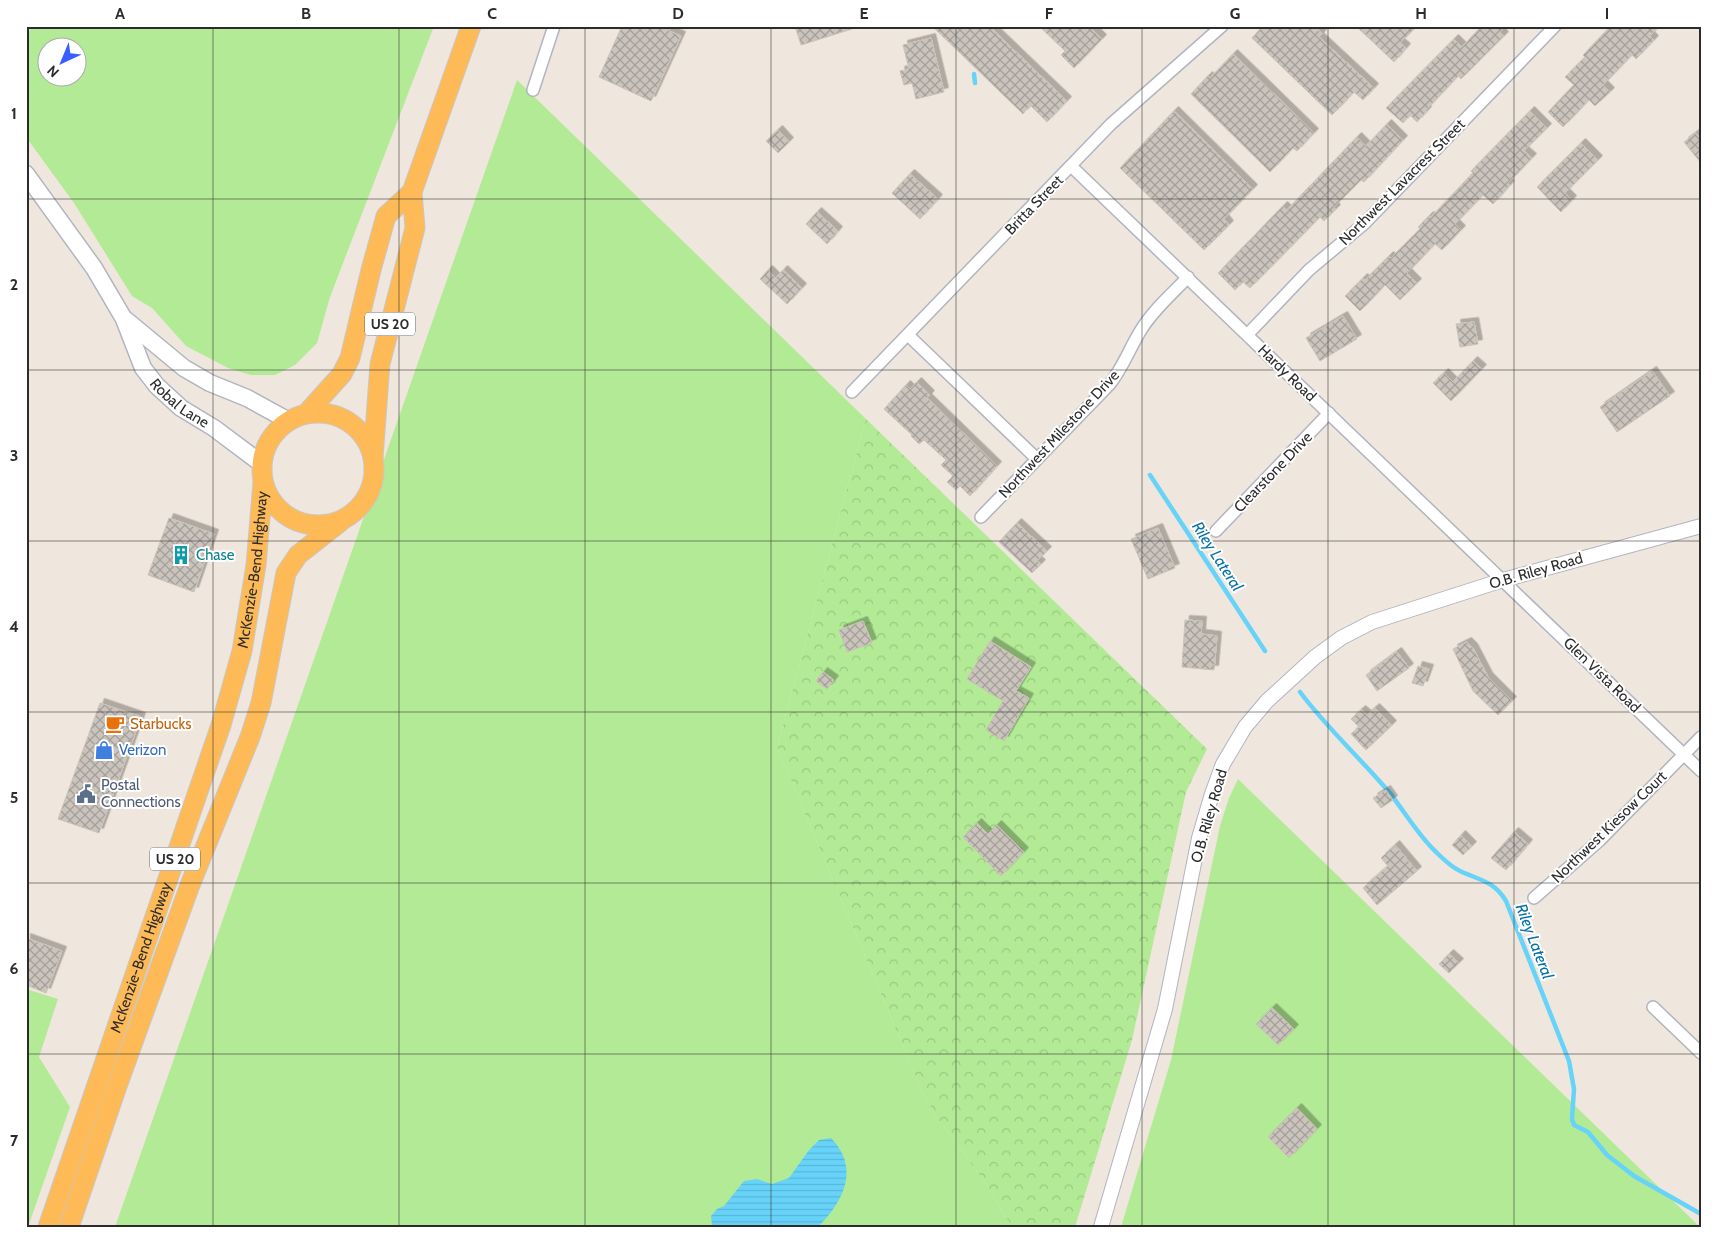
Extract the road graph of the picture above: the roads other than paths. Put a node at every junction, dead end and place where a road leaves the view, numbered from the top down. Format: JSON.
{"nodes":[{"id":1,"x":471,"y":26,"type":"edge"},
{"id":2,"x":554,"y":26,"type":"edge"},
{"id":3,"x":1222,"y":26,"type":"edge"},
{"id":4,"x":1555,"y":26,"type":"edge"},
{"id":5,"x":532,"y":90,"type":"dead end"},
{"id":6,"x":1072,"y":166,"type":"junction"},
{"id":7,"x":26,"y":174,"type":"edge"},
{"id":8,"x":412,"y":192,"type":"junction"},
{"id":9,"x":1188,"y":277,"type":"junction"},
{"id":10,"x":124,"y":319,"type":"junction"},
{"id":11,"x":908,"y":335,"type":"junction"},
{"id":12,"x":1247,"y":335,"type":"junction"},
{"id":13,"x":852,"y":392,"type":"dead end"},
{"id":14,"x":1329,"y":413,"type":"junction"},
{"id":15,"x":297,"y":417,"type":"junction"},
{"id":16,"x":373,"y":458,"type":"junction"},
{"id":17,"x":1037,"y":459,"type":"junction"},
{"id":18,"x":262,"y":473,"type":"junction"},
{"id":19,"x":981,"y":517,"type":"dead end"},
{"id":20,"x":340,"y":522,"type":"junction"},
{"id":21,"x":1701,"y":526,"type":"edge"},
{"id":22,"x":1216,"y":531,"type":"dead end"},
{"id":23,"x":1503,"y":580,"type":"junction"},
{"id":24,"x":1701,"y":737,"type":"edge"},
{"id":25,"x":1684,"y":754,"type":"junction"},
{"id":26,"x":1701,"y":771,"type":"edge"},
{"id":27,"x":1534,"y":898,"type":"dead end"},
{"id":28,"x":1653,"y":1007,"type":"dead end"},
{"id":29,"x":1701,"y":1052,"type":"edge"},
{"id":30,"x":48,"y":1227,"type":"edge"},
{"id":31,"x":69,"y":1227,"type":"edge"},
{"id":32,"x":1101,"y":1227,"type":"edge"}],
"edges":[{"from":1,"to":8,"type":"highway","number":"US 20"},
{"from":2,"to":5,"type":"street"},
{"from":3,"to":6,"type":"street","name":"Britta Street"},
{"from":4,"to":12,"type":"street","name":"Northwest Lavacrest Street"},
{"from":6,"to":9,"type":"street","name":"Hardy Road"},
{"from":6,"to":11,"type":"street","name":"Britta Street"},
{"from":7,"to":10,"type":"main road","name":"Robal Lane"},
{"from":8,"to":15,"type":"highway","number":"US 20"},
{"from":8,"to":16,"type":"highway","number":"US 20"},
{"from":9,"to":12,"type":"street","name":"Hardy Road"},
{"from":9,"to":17,"type":"street","name":"Northwest Milestone Drive"},
{"from":10,"to":15,"type":"main road","name":"Robal Lane"},
{"from":10,"to":18,"type":"main road","name":"Robal Lane"},
{"from":11,"to":13,"type":"street","name":"Britta Street"},
{"from":11,"to":17,"type":"street"},
{"from":12,"to":14,"type":"street","name":"Hardy Road"},
{"from":14,"to":22,"type":"street","name":"Clearstone Drive"},
{"from":14,"to":23,"type":"street","name":"Hardy Road"},
{"from":15,"to":16,"type":"highway"},
{"from":15,"to":18,"type":"highway"},
{"from":16,"to":20,"type":"highway"},
{"from":17,"to":19,"type":"street","name":"Northwest Milestone Drive"},
{"from":18,"to":20,"type":"highway"},
{"from":18,"to":30,"type":"highway","name":"McKenzie-Bend Highway","number":"US 20"},
{"from":20,"to":31,"type":"highway","name":"McKenzie-Bend Highway","number":"US 20"},
{"from":21,"to":23,"type":"street","name":"O.B. Riley Road"},
{"from":23,"to":25,"type":"street","name":"Glen Vista Road"},
{"from":23,"to":32,"type":"street","name":"O.B. Riley Road"},
{"from":24,"to":25,"type":"street","name":"Northwest Kiesow Court"},
{"from":25,"to":26,"type":"street","name":"Glen Vista Road"},
{"from":25,"to":27,"type":"street","name":"Northwest Kiesow Court"},
{"from":28,"to":29,"type":"street"}]}
